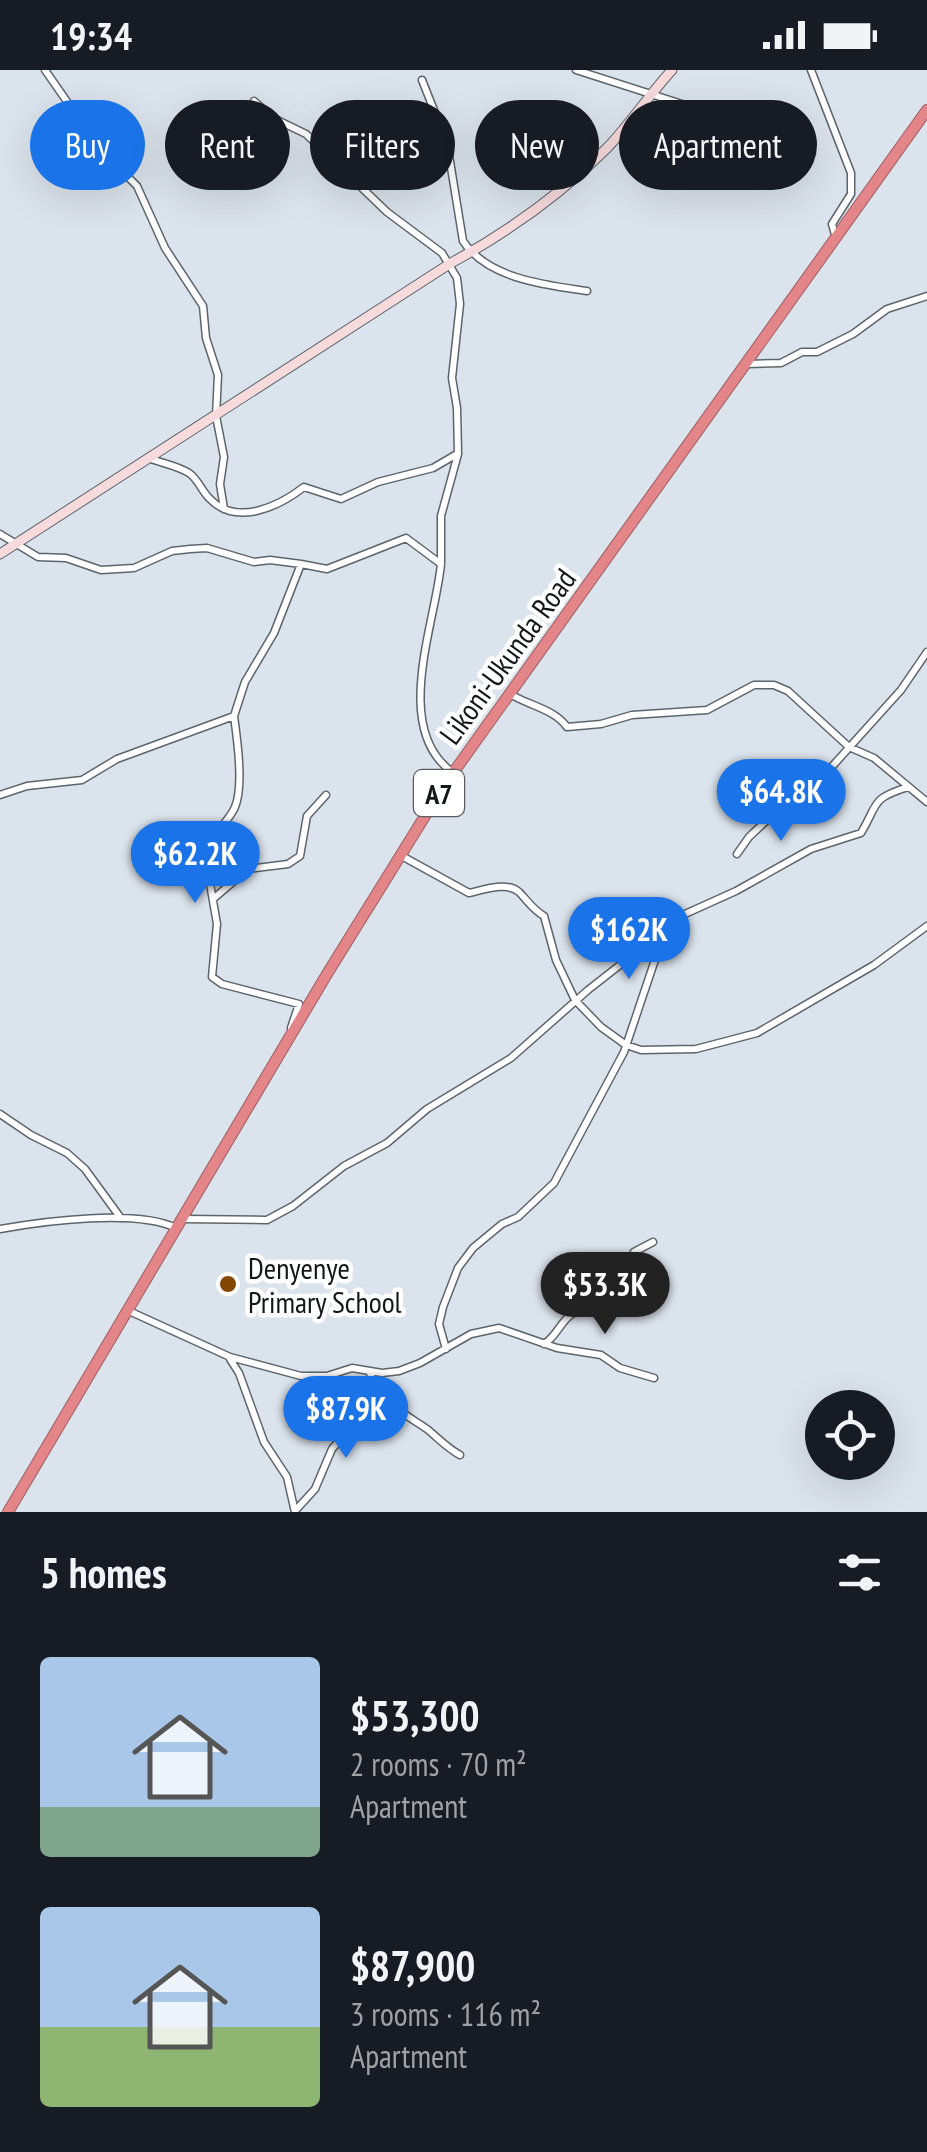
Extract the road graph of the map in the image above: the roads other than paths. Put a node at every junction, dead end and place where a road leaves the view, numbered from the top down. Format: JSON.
{"nodes":[{"id":1,"x":45,"y":70,"type":"edge"},
{"id":2,"x":576,"y":70,"type":"edge"},
{"id":3,"x":672,"y":70,"type":"edge"},
{"id":4,"x":811,"y":70,"type":"edge"},
{"id":5,"x":422,"y":80,"type":"dead end"},
{"id":6,"x":650,"y":96,"type":"junction"},
{"id":7,"x":663,"y":100,"type":"edge"},
{"id":8,"x":927,"y":110,"type":"edge"},
{"id":9,"x":290,"y":126,"type":"edge"},
{"id":10,"x":836,"y":238,"type":"junction"},
{"id":11,"x":471,"y":253,"type":"junction"},
{"id":12,"x":452,"y":264,"type":"junction"},
{"id":13,"x":587,"y":291,"type":"dead end"},
{"id":14,"x":927,"y":296,"type":"edge"},
{"id":15,"x":747,"y":364,"type":"junction"},
{"id":16,"x":216,"y":416,"type":"junction"},
{"id":17,"x":458,"y":454,"type":"junction"},
{"id":18,"x":151,"y":459,"type":"junction"},
{"id":19,"x":224,"y":509,"type":"junction"},
{"id":20,"x":0,"y":534,"type":"edge"},
{"id":21,"x":16,"y":543,"type":"junction"},
{"id":22,"x":0,"y":554,"type":"edge"},
{"id":23,"x":301,"y":564,"type":"junction"},
{"id":24,"x":441,"y":564,"type":"junction"},
{"id":25,"x":927,"y":652,"type":"edge"},
{"id":26,"x":510,"y":694,"type":"junction"},
{"id":27,"x":234,"y":716,"type":"junction"},
{"id":28,"x":849,"y":747,"type":"junction"},
{"id":29,"x":453,"y":773,"type":"junction"},
{"id":30,"x":908,"y":787,"type":"junction"},
{"id":31,"x":0,"y":795,"type":"edge"},
{"id":32,"x":326,"y":795,"type":"dead end"},
{"id":33,"x":927,"y":802,"type":"edge"},
{"id":34,"x":400,"y":854,"type":"junction"},
{"id":35,"x":737,"y":854,"type":"dead end"},
{"id":36,"x":212,"y":900,"type":"junction"},
{"id":37,"x":927,"y":926,"type":"edge"},
{"id":38,"x":665,"y":930,"type":"junction"},
{"id":39,"x":575,"y":1000,"type":"junction"},
{"id":40,"x":626,"y":1045,"type":"junction"},
{"id":41,"x":283,"y":1051,"type":"junction"},
{"id":42,"x":0,"y":1114,"type":"edge"},
{"id":43,"x":121,"y":1218,"type":"junction"},
{"id":44,"x":180,"y":1224,"type":"junction"},
{"id":45,"x":0,"y":1228,"type":"edge"},
{"id":46,"x":653,"y":1242,"type":"dead end"},
{"id":47,"x":128,"y":1311,"type":"junction"},
{"id":48,"x":543,"y":1344,"type":"junction"},
{"id":49,"x":446,"y":1348,"type":"junction"},
{"id":50,"x":230,"y":1358,"type":"junction"},
{"id":51,"x":368,"y":1370,"type":"junction"},
{"id":52,"x":654,"y":1378,"type":"dead end"},
{"id":53,"x":381,"y":1393,"type":"junction"},
{"id":54,"x":460,"y":1455,"type":"dead end"},
{"id":55,"x":8,"y":1512,"type":"edge"},
{"id":56,"x":295,"y":1512,"type":"edge"}],
"edges":[{"from":1,"to":16,"type":"street"},
{"from":2,"to":6,"type":"street"},
{"from":3,"to":6,"type":"street"},
{"from":4,"to":10,"type":"street"},
{"from":5,"to":11,"type":"street"},
{"from":6,"to":7,"type":"street"},
{"from":6,"to":11,"type":"street"},
{"from":8,"to":10,"type":"highway","name":"Likoni-Ukunda Road","number":"A7"},
{"from":9,"to":12,"type":"street"},
{"from":10,"to":15,"type":"highway","name":"Likoni-Ukunda Road","number":"A7"},
{"from":11,"to":12,"type":"street"},
{"from":11,"to":13,"type":"street"},
{"from":12,"to":16,"type":"street"},
{"from":12,"to":17,"type":"street"},
{"from":14,"to":15,"type":"street"},
{"from":15,"to":26,"type":"highway","name":"Likoni-Ukunda Road","number":"A7"},
{"from":16,"to":18,"type":"street"},
{"from":16,"to":19,"type":"street"},
{"from":17,"to":19,"type":"street"},
{"from":17,"to":24,"type":"street"},
{"from":18,"to":19,"type":"street"},
{"from":18,"to":21,"type":"street"},
{"from":20,"to":21,"type":"street"},
{"from":21,"to":22,"type":"street"},
{"from":21,"to":23,"type":"street"},
{"from":23,"to":24,"type":"street"},
{"from":23,"to":27,"type":"street"},
{"from":24,"to":29,"type":"street"},
{"from":25,"to":28,"type":"street"},
{"from":26,"to":28,"type":"street"},
{"from":26,"to":29,"type":"highway","name":"Likoni-Ukunda Road","number":"A7"},
{"from":27,"to":31,"type":"street"},
{"from":27,"to":36,"type":"street"},
{"from":28,"to":30,"type":"street"},
{"from":28,"to":35,"type":"street"},
{"from":29,"to":34,"type":"highway","name":"Likoni-Ukunda Road","number":"A7"},
{"from":30,"to":33,"type":"street"},
{"from":30,"to":38,"type":"street"},
{"from":32,"to":36,"type":"street"},
{"from":34,"to":39,"type":"street"},
{"from":34,"to":41,"type":"highway","name":"Likoni-Ukunda Road","number":"A7"},
{"from":36,"to":41,"type":"street"},
{"from":37,"to":40,"type":"street"},
{"from":38,"to":39,"type":"street"},
{"from":38,"to":40,"type":"street"},
{"from":39,"to":40,"type":"street"},
{"from":39,"to":44,"type":"street"},
{"from":40,"to":49,"type":"street"},
{"from":41,"to":44,"type":"highway","name":"Likoni-Ukunda Road","number":"A7"},
{"from":42,"to":43,"type":"street"},
{"from":43,"to":44,"type":"street"},
{"from":43,"to":45,"type":"street"},
{"from":44,"to":47,"type":"highway","name":"Likoni-Ukunda Road","number":"A7"},
{"from":46,"to":48,"type":"street"},
{"from":47,"to":50,"type":"street"},
{"from":47,"to":55,"type":"highway","name":"Likoni-Ukunda Road","number":"A7"},
{"from":48,"to":49,"type":"street"},
{"from":48,"to":52,"type":"street"},
{"from":49,"to":51,"type":"street"},
{"from":50,"to":51,"type":"street"},
{"from":50,"to":56,"type":"street"},
{"from":51,"to":53,"type":"street"},
{"from":53,"to":54,"type":"street"},
{"from":53,"to":56,"type":"street"}]}
